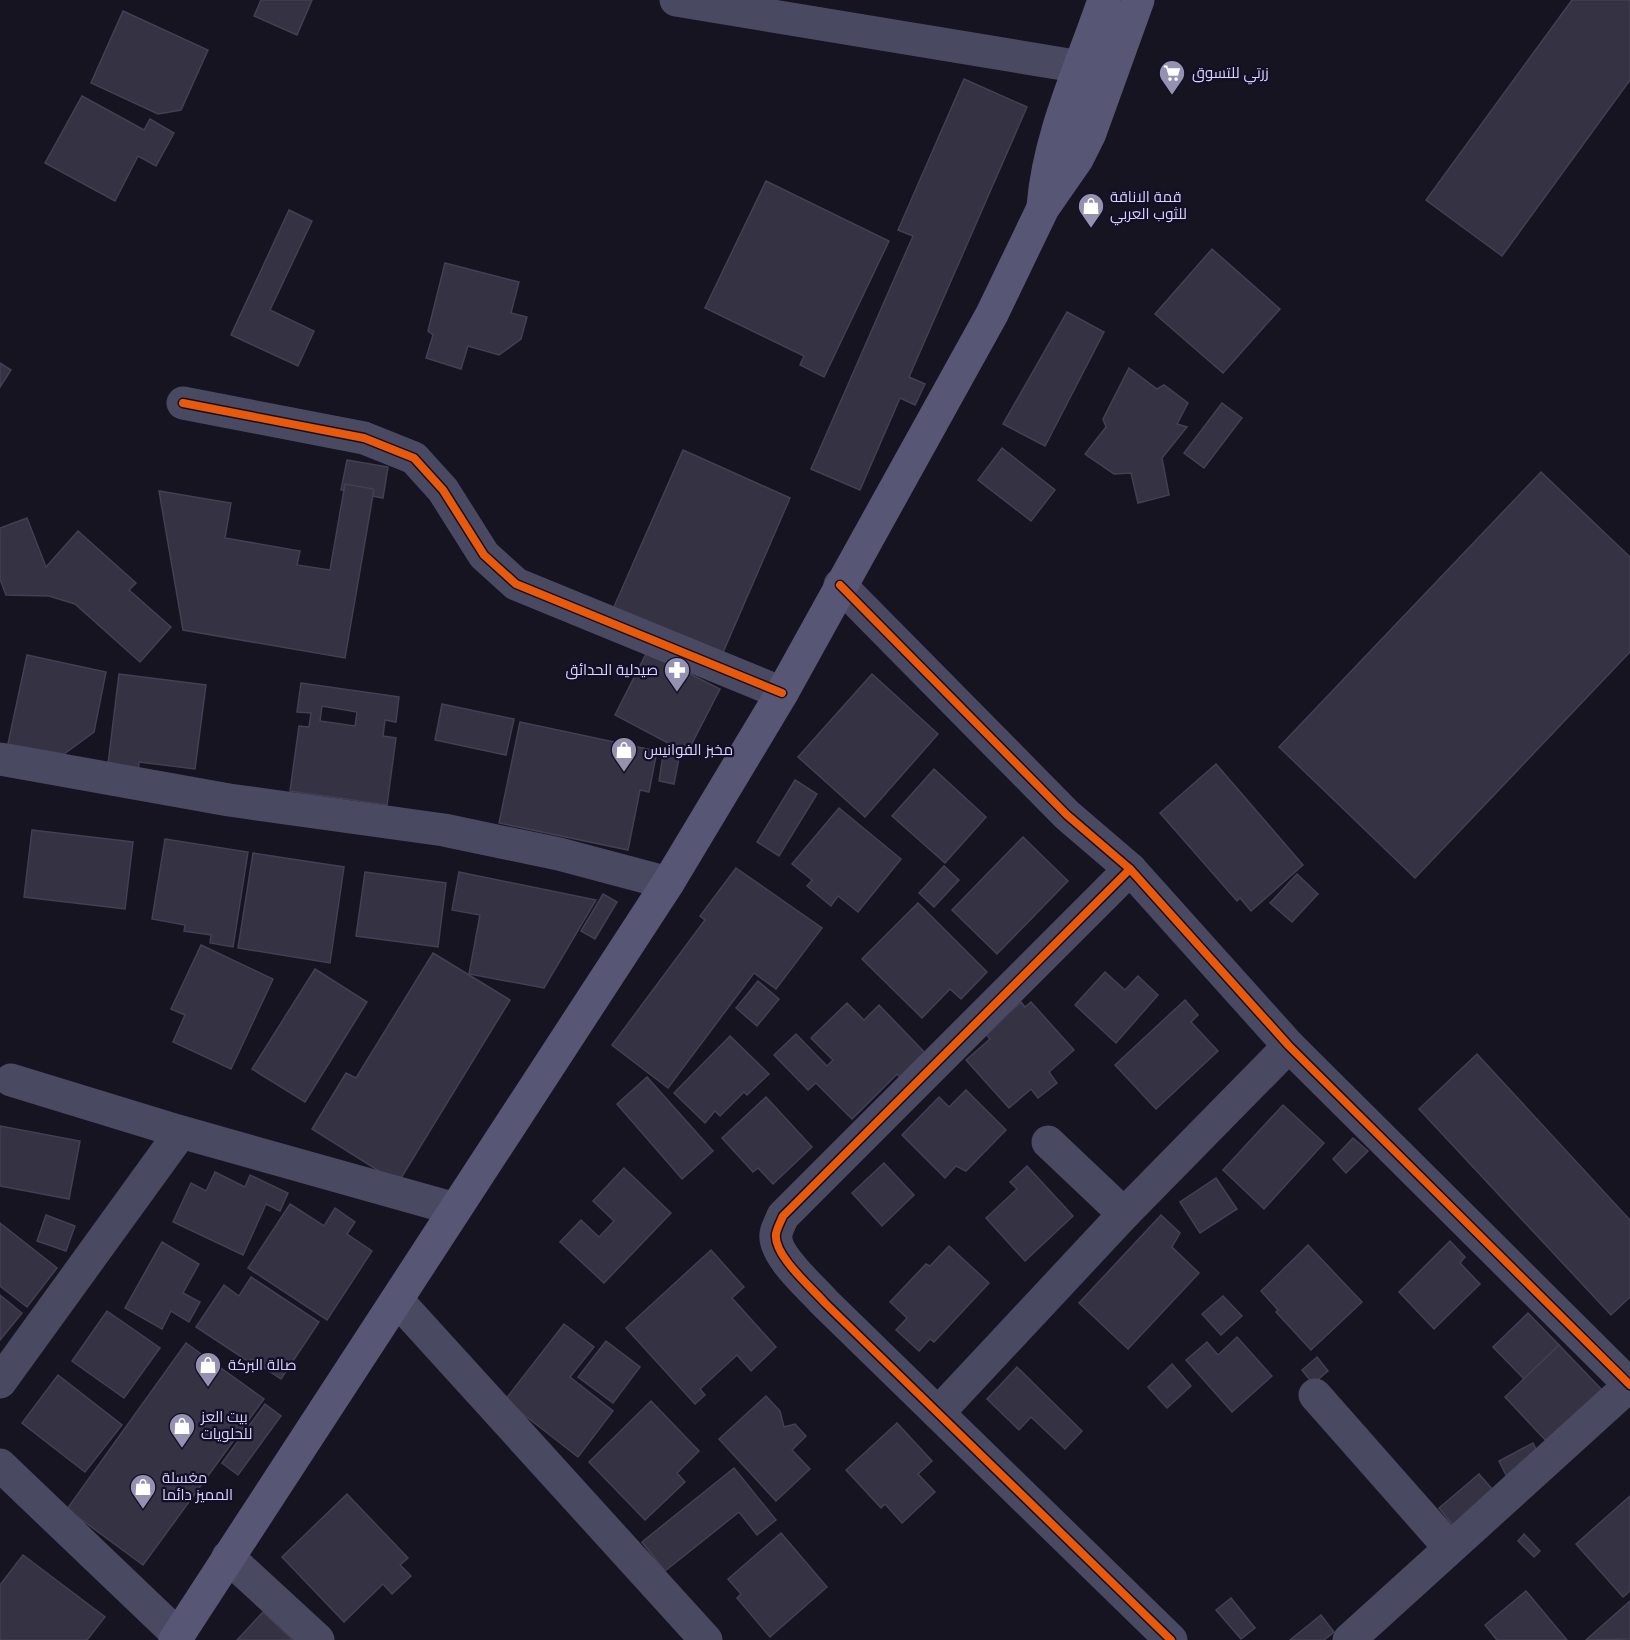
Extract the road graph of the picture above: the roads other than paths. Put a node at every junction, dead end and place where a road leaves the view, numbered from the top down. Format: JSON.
{"nodes":[{"id":1,"x":676,"y":0,"type":"edge"},
{"id":2,"x":1104,"y":0,"type":"edge"},
{"id":3,"x":1138,"y":0,"type":"edge"},
{"id":4,"x":715,"y":4,"type":"edge"},
{"id":5,"x":1081,"y":67,"type":"junction"},
{"id":6,"x":1043,"y":208,"type":"junction"},
{"id":7,"x":183,"y":403,"type":"dead end"},
{"id":8,"x":840,"y":585,"type":"junction"},
{"id":9,"x":782,"y":693,"type":"junction"},
{"id":10,"x":0,"y":759,"type":"edge"},
{"id":11,"x":1131,"y":869,"type":"junction"},
{"id":12,"x":668,"y":883,"type":"junction"},
{"id":13,"x":1289,"y":1046,"type":"junction"},
{"id":14,"x":11,"y":1080,"type":"dead end"},
{"id":15,"x":181,"y":1132,"type":"junction"},
{"id":16,"x":1048,"y":1142,"type":"dead end"},
{"id":17,"x":455,"y":1209,"type":"junction"},
{"id":18,"x":1124,"y":1214,"type":"junction"},
{"id":19,"x":397,"y":1300,"type":"junction"},
{"id":20,"x":0,"y":1382,"type":"edge"},
{"id":21,"x":1630,"y":1385,"type":"edge"},
{"id":22,"x":1315,"y":1395,"type":"dead end"},
{"id":23,"x":938,"y":1413,"type":"junction"},
{"id":24,"x":0,"y":1465,"type":"edge"},
{"id":25,"x":1450,"y":1548,"type":"junction"},
{"id":26,"x":228,"y":1557,"type":"junction"},
{"id":27,"x":177,"y":1637,"type":"edge"},
{"id":28,"x":318,"y":1640,"type":"edge"},
{"id":29,"x":706,"y":1640,"type":"edge"},
{"id":30,"x":1171,"y":1640,"type":"edge"},
{"id":31,"x":1349,"y":1640,"type":"edge"}],
"edges":[{"from":1,"to":4,"type":"street"},
{"from":2,"to":5,"type":"main road"},
{"from":3,"to":6,"type":"main road"},
{"from":4,"to":5,"type":"street"},
{"from":5,"to":6,"type":"main road"},
{"from":6,"to":8,"type":"main road"},
{"from":7,"to":9,"type":"street"},
{"from":8,"to":9,"type":"main road"},
{"from":8,"to":11,"type":"street"},
{"from":9,"to":12,"type":"main road"},
{"from":10,"to":12,"type":"street"},
{"from":11,"to":13,"type":"street"},
{"from":11,"to":23,"type":"street"},
{"from":12,"to":17,"type":"main road"},
{"from":13,"to":18,"type":"street"},
{"from":13,"to":21,"type":"street"},
{"from":14,"to":15,"type":"street"},
{"from":15,"to":17,"type":"street"},
{"from":15,"to":20,"type":"street"},
{"from":16,"to":18,"type":"street"},
{"from":17,"to":19,"type":"main road"},
{"from":18,"to":23,"type":"street"},
{"from":19,"to":26,"type":"main road"},
{"from":19,"to":29,"type":"street"},
{"from":21,"to":25,"type":"street"},
{"from":22,"to":25,"type":"street"},
{"from":23,"to":30,"type":"street"},
{"from":24,"to":27,"type":"street"},
{"from":25,"to":31,"type":"street"},
{"from":26,"to":27,"type":"main road"},
{"from":26,"to":28,"type":"street"}]}
